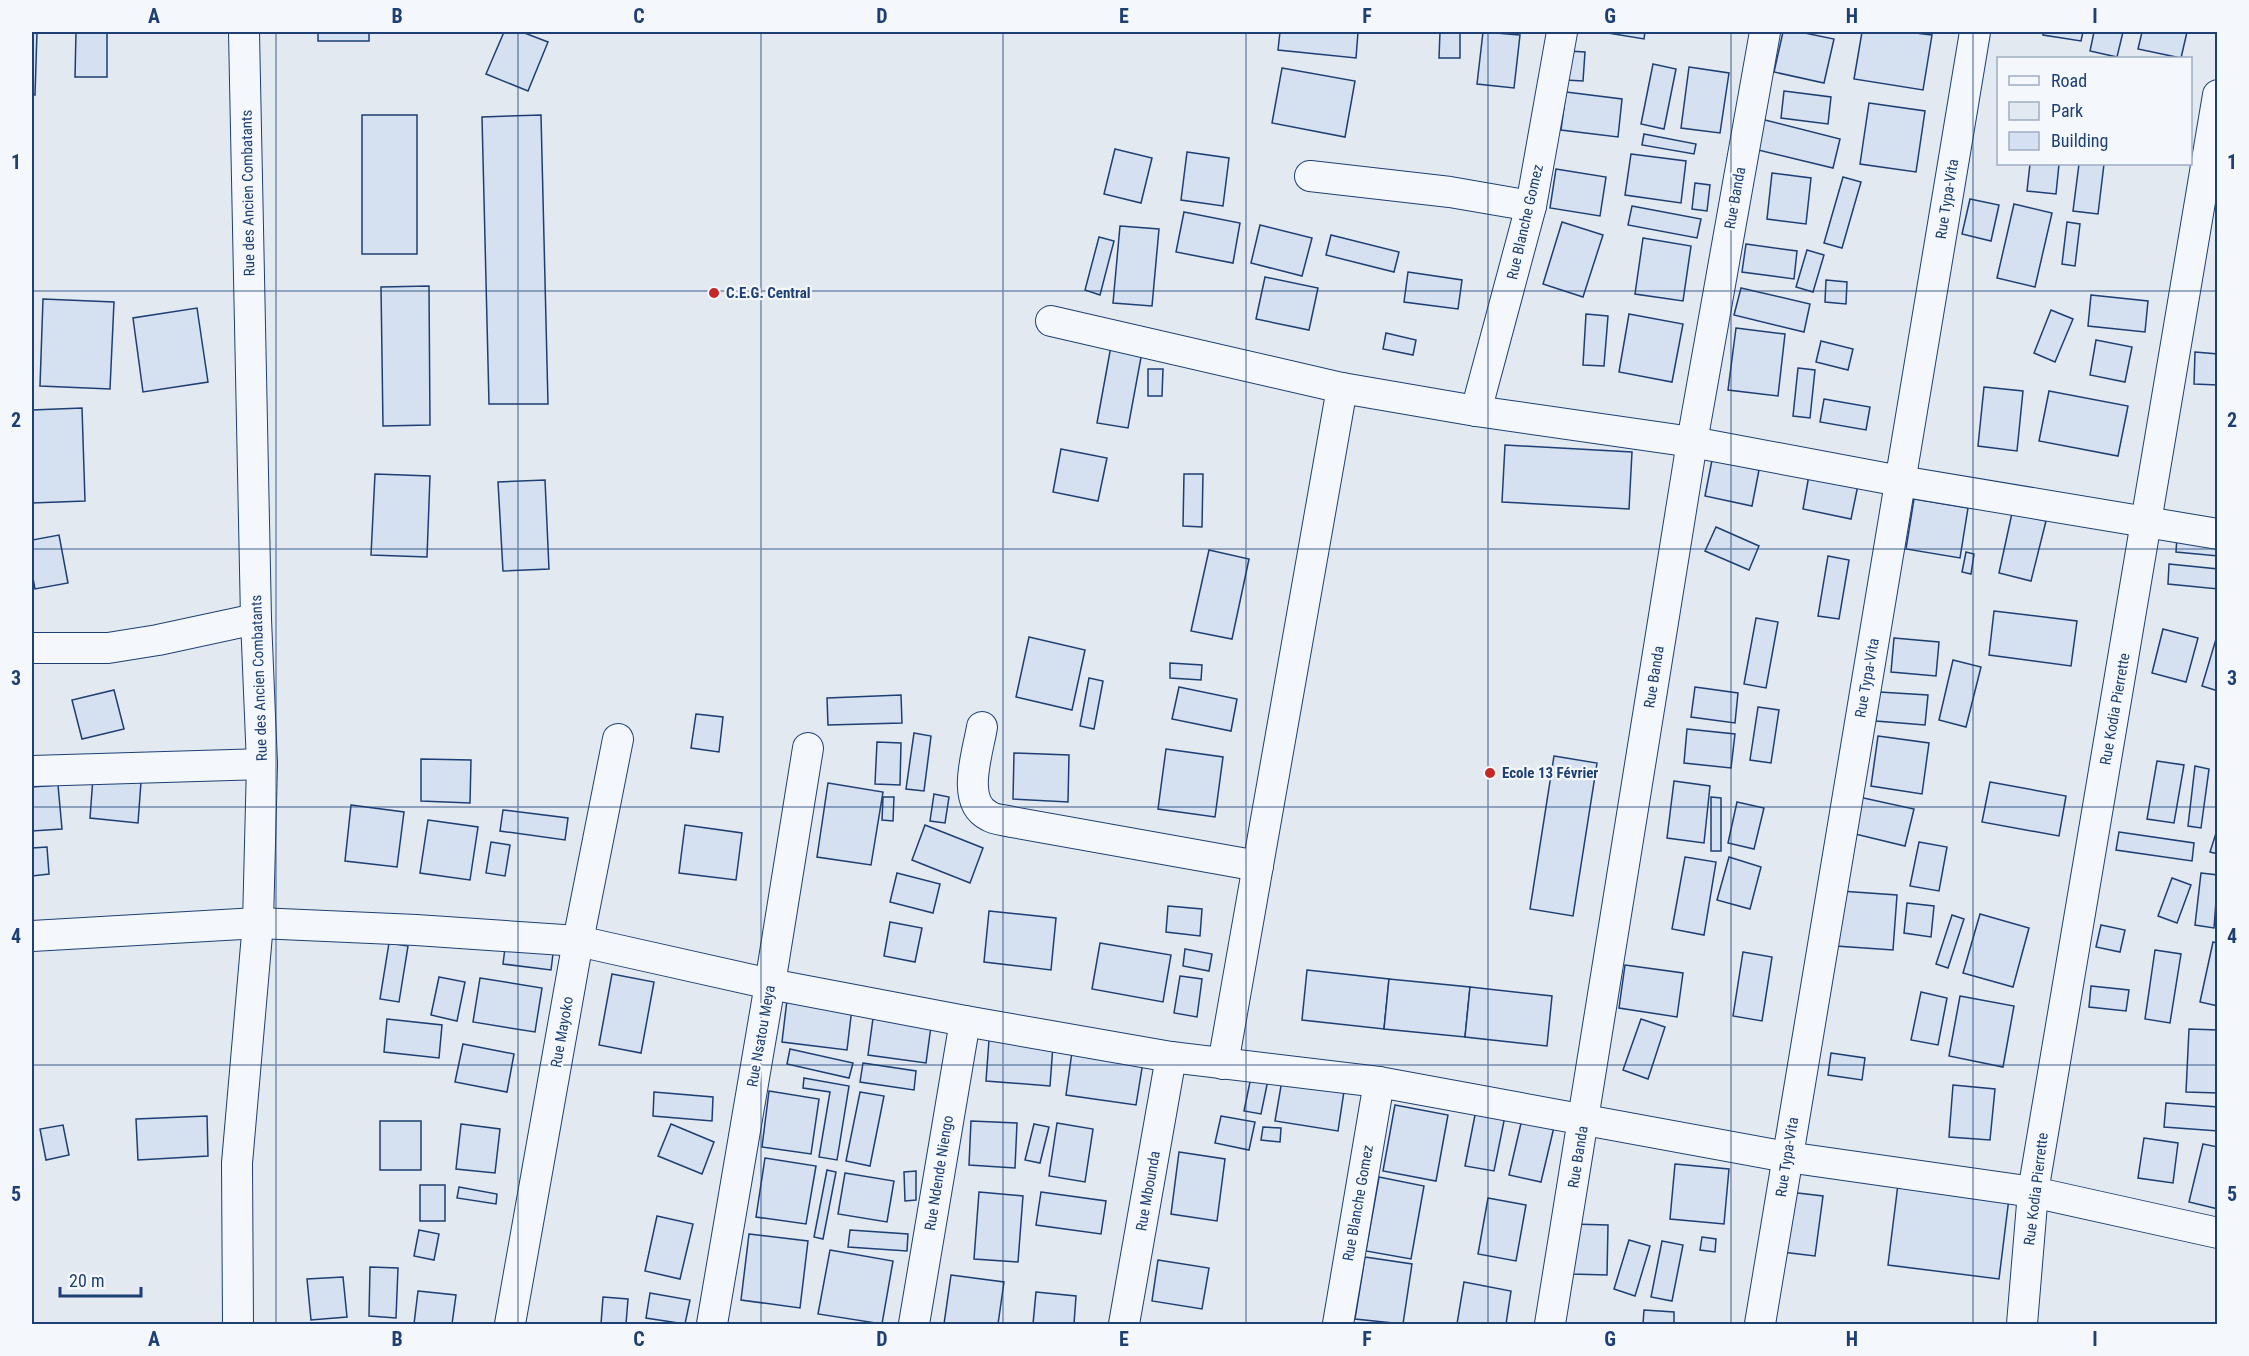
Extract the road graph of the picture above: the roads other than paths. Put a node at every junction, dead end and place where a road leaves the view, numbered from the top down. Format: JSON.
{"nodes":[{"id":1,"x":244,"y":32,"type":"edge"},
{"id":2,"x":1562,"y":32,"type":"edge"},
{"id":3,"x":1765,"y":32,"type":"edge"},
{"id":4,"x":1975,"y":32,"type":"edge"},
{"id":5,"x":2217,"y":95,"type":"edge"},
{"id":6,"x":1310,"y":176,"type":"dead end"},
{"id":7,"x":1531,"y":206,"type":"junction"},
{"id":8,"x":1051,"y":321,"type":"dead end"},
{"id":9,"x":1342,"y":388,"type":"junction"},
{"id":10,"x":1476,"y":411,"type":"junction"},
{"id":11,"x":1692,"y":442,"type":"junction"},
{"id":12,"x":1900,"y":481,"type":"junction"},
{"id":13,"x":2147,"y":523,"type":"junction"},
{"id":14,"x":2217,"y":534,"type":"edge"},
{"id":15,"x":256,"y":619,"type":"junction"},
{"id":16,"x":32,"y":648,"type":"edge"},
{"id":17,"x":982,"y":727,"type":"dead end"},
{"id":18,"x":618,"y":739,"type":"dead end"},
{"id":19,"x":808,"y":748,"type":"dead end"},
{"id":20,"x":262,"y":764,"type":"junction"},
{"id":21,"x":32,"y":771,"type":"edge"},
{"id":22,"x":1258,"y":866,"type":"junction"},
{"id":23,"x":258,"y":923,"type":"junction"},
{"id":24,"x":32,"y":936,"type":"edge"},
{"id":25,"x":578,"y":941,"type":"junction"},
{"id":26,"x":770,"y":984,"type":"junction"},
{"id":27,"x":965,"y":1021,"type":"junction"},
{"id":28,"x":1171,"y":1057,"type":"junction"},
{"id":29,"x":1223,"y":1064,"type":"junction"},
{"id":30,"x":1379,"y":1082,"type":"junction"},
{"id":31,"x":1584,"y":1119,"type":"junction"},
{"id":32,"x":1787,"y":1157,"type":"junction"},
{"id":33,"x":2033,"y":1192,"type":"junction"},
{"id":34,"x":2217,"y":1233,"type":"edge"},
{"id":35,"x":238,"y":1324,"type":"edge"},
{"id":36,"x":510,"y":1324,"type":"edge"},
{"id":37,"x":712,"y":1324,"type":"edge"},
{"id":38,"x":914,"y":1324,"type":"edge"},
{"id":39,"x":1124,"y":1324,"type":"edge"},
{"id":40,"x":1338,"y":1324,"type":"edge"},
{"id":41,"x":1550,"y":1324,"type":"edge"},
{"id":42,"x":1760,"y":1324,"type":"edge"},
{"id":43,"x":2022,"y":1324,"type":"edge"}],
"edges":[{"from":1,"to":15,"type":"street","name":"Rue des Ancien Combatants"},
{"from":2,"to":7,"type":"street","name":"Rue Blanche Gomez"},
{"from":3,"to":11,"type":"street","name":"Rue Banda"},
{"from":4,"to":12,"type":"street","name":"Rue Typa-Vita"},
{"from":5,"to":13,"type":"street","name":"Rue Kodia Pierrette"},
{"from":6,"to":7,"type":"street"},
{"from":7,"to":10,"type":"street","name":"Rue Blanche Gomez"},
{"from":8,"to":9,"type":"street"},
{"from":9,"to":10,"type":"street"},
{"from":9,"to":22,"type":"street"},
{"from":10,"to":11,"type":"street"},
{"from":11,"to":12,"type":"street"},
{"from":11,"to":31,"type":"street","name":"Rue Banda"},
{"from":12,"to":13,"type":"street"},
{"from":12,"to":32,"type":"street","name":"Rue Typa-Vita"},
{"from":13,"to":14,"type":"street"},
{"from":13,"to":33,"type":"street","name":"Rue Kodia Pierrette"},
{"from":15,"to":16,"type":"street"},
{"from":15,"to":20,"type":"street","name":"Rue des Ancien Combatants"},
{"from":17,"to":22,"type":"street"},
{"from":18,"to":25,"type":"street","name":"Rue Mayoko"},
{"from":19,"to":26,"type":"street","name":"Rue Nsatou Meya"},
{"from":20,"to":21,"type":"street"},
{"from":20,"to":23,"type":"street","name":"Rue des Ancien Combatants"},
{"from":22,"to":29,"type":"street"},
{"from":23,"to":24,"type":"street"},
{"from":23,"to":25,"type":"street"},
{"from":23,"to":35,"type":"street","name":"Rue des Ancien Combatants"},
{"from":25,"to":26,"type":"street"},
{"from":25,"to":36,"type":"street","name":"Rue Mayoko"},
{"from":26,"to":27,"type":"street"},
{"from":26,"to":37,"type":"street","name":"Rue Nsatou Meya"},
{"from":27,"to":28,"type":"street"},
{"from":27,"to":38,"type":"street","name":"Rue Ndende Niengo"},
{"from":28,"to":29,"type":"street"},
{"from":28,"to":39,"type":"street","name":"Rue Mbounda"},
{"from":29,"to":30,"type":"street"},
{"from":30,"to":31,"type":"street"},
{"from":30,"to":40,"type":"street","name":"Rue Blanche Gomez"},
{"from":31,"to":32,"type":"street"},
{"from":31,"to":41,"type":"street","name":"Rue Banda"},
{"from":32,"to":33,"type":"street"},
{"from":32,"to":42,"type":"street","name":"Rue Typa-Vita"},
{"from":33,"to":34,"type":"street"},
{"from":33,"to":43,"type":"street","name":"Rue Kodia Pierrette"}]}
